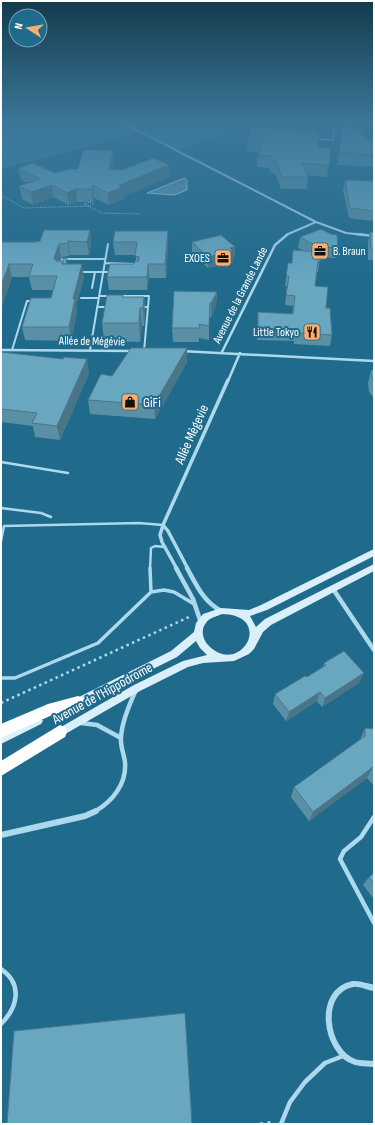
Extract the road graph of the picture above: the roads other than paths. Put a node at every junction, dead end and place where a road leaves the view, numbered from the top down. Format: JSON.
{"nodes":[{"id":1,"x":224,"y":174,"type":"edge"},
{"id":2,"x":316,"y":222,"type":"junction"},
{"id":3,"x":374,"y":236,"type":"edge"},
{"id":4,"x":108,"y":244,"type":"dead end"},
{"id":5,"x":105,"y":259,"type":"junction"},
{"id":6,"x":105,"y":263,"type":"junction"},
{"id":7,"x":135,"y":264,"type":"edge"},
{"id":8,"x":61,"y":265,"type":"edge"},
{"id":9,"x":81,"y":272,"type":"edge"},
{"id":10,"x":95,"y":272,"type":"junction"},
{"id":11,"x":103,"y":272,"type":"junction"},
{"id":12,"x":117,"y":272,"type":"edge"},
{"id":13,"x":92,"y":288,"type":"dead end"},
{"id":14,"x":99,"y":297,"type":"junction"},
{"id":15,"x":81,"y":298,"type":"dead end"},
{"id":16,"x":40,"y":301,"type":"edge"},
{"id":17,"x":97,"y":307,"type":"junction"},
{"id":18,"x":113,"y":307,"type":"edge"},
{"id":19,"x":135,"y":307,"type":"edge"},
{"id":20,"x":148,"y":307,"type":"junction"},
{"id":21,"x":1,"y":350,"type":"edge"},
{"id":22,"x":12,"y":350,"type":"junction"},
{"id":23,"x":90,"y":350,"type":"junction"},
{"id":24,"x":144,"y":351,"type":"junction"},
{"id":25,"x":152,"y":351,"type":"edge"},
{"id":26,"x":175,"y":351,"type":"edge"},
{"id":27,"x":222,"y":352,"type":"junction"},
{"id":28,"x":240,"y":353,"type":"junction"},
{"id":29,"x":374,"y":361,"type":"edge"},
{"id":30,"x":1,"y":462,"type":"edge"},
{"id":31,"x":68,"y":473,"type":"dead end"},
{"id":32,"x":1,"y":508,"type":"edge"},
{"id":33,"x":51,"y":517,"type":"dead end"},
{"id":34,"x":163,"y":524,"type":"junction"},
{"id":35,"x":1,"y":541,"type":"edge"},
{"id":36,"x":165,"y":547,"type":"junction"},
{"id":37,"x":374,"y":552,"type":"edge"},
{"id":38,"x":374,"y":567,"type":"edge"},
{"id":39,"x":333,"y":590,"type":"junction"},
{"id":40,"x":151,"y":592,"type":"junction"},
{"id":41,"x":195,"y":604,"type":"junction"},
{"id":42,"x":222,"y":611,"type":"junction"},
{"id":43,"x":236,"y":612,"type":"junction"},
{"id":44,"x":201,"y":623,"type":"junction"},
{"id":45,"x":198,"y":634,"type":"junction"},
{"id":46,"x":254,"y":638,"type":"junction"},
{"id":47,"x":374,"y":650,"type":"edge"},
{"id":48,"x":221,"y":658,"type":"junction"},
{"id":49,"x":1,"y":678,"type":"edge"},
{"id":50,"x":137,"y":688,"type":"junction"},
{"id":51,"x":78,"y":702,"type":"junction"},
{"id":52,"x":75,"y":723,"type":"junction"},
{"id":53,"x":1,"y":732,"type":"edge"},
{"id":54,"x":60,"y":732,"type":"junction"},
{"id":55,"x":121,"y":738,"type":"junction"},
{"id":56,"x":1,"y":739,"type":"edge"},
{"id":57,"x":1,"y":763,"type":"edge"},
{"id":58,"x":1,"y":769,"type":"edge"},
{"id":59,"x":374,"y":817,"type":"edge"},
{"id":60,"x":1,"y":835,"type":"edge"},
{"id":61,"x":374,"y":923,"type":"edge"},
{"id":62,"x":1,"y":969,"type":"edge"},
{"id":63,"x":374,"y":988,"type":"edge"},
{"id":64,"x":1,"y":1024,"type":"edge"},
{"id":65,"x":344,"y":1055,"type":"junction"},
{"id":66,"x":374,"y":1064,"type":"edge"},
{"id":67,"x":281,"y":1124,"type":"edge"}],
"edges":[{"from":1,"to":2,"type":"street"},
{"from":2,"to":3,"type":"street"},
{"from":2,"to":27,"type":"street","name":"Avenue de la Grande Lande"},
{"from":4,"to":5,"type":"lane"},
{"from":5,"to":6,"type":"lane"},
{"from":5,"to":8,"type":"lane"},
{"from":6,"to":7,"type":"lane"},
{"from":6,"to":11,"type":"lane"},
{"from":9,"to":10,"type":"lane"},
{"from":10,"to":11,"type":"lane"},
{"from":10,"to":13,"type":"lane"},
{"from":11,"to":12,"type":"lane"},
{"from":11,"to":14,"type":"lane"},
{"from":14,"to":15,"type":"lane"},
{"from":14,"to":17,"type":"lane"},
{"from":14,"to":20,"type":"lane"},
{"from":16,"to":22,"type":"lane"},
{"from":17,"to":18,"type":"lane"},
{"from":17,"to":23,"type":"lane"},
{"from":19,"to":20,"type":"lane"},
{"from":20,"to":24,"type":"lane"},
{"from":21,"to":22,"type":"street","name":"Allée de Mégévie"},
{"from":22,"to":23,"type":"street","name":"Allée de Mégévie"},
{"from":23,"to":24,"type":"street","name":"Allée de Mégévie"},
{"from":24,"to":25,"type":"street","name":"Allée de Mégévie"},
{"from":26,"to":27,"type":"street"},
{"from":27,"to":28,"type":"street"},
{"from":28,"to":29,"type":"street"},
{"from":28,"to":34,"type":"street","name":"Allée Mègevie"},
{"from":30,"to":31,"type":"lane"},
{"from":32,"to":33,"type":"lane"},
{"from":34,"to":35,"type":"lane"},
{"from":34,"to":36,"type":"street","name":"Allée Mègevie"},
{"from":34,"to":42,"type":"street"},
{"from":36,"to":40,"type":"lane"},
{"from":36,"to":41,"type":"street","name":"Allée Mègevie"},
{"from":37,"to":43,"type":"main road"},
{"from":38,"to":39,"type":"main road"},
{"from":39,"to":46,"type":"main road"},
{"from":39,"to":47,"type":"street"},
{"from":40,"to":41,"type":"lane"},
{"from":40,"to":49,"type":"lane"},
{"from":41,"to":44,"type":"street","name":"Allée Mègevie"},
{"from":42,"to":43,"type":"main road"},
{"from":42,"to":44,"type":"main road"},
{"from":43,"to":46,"type":"main road"},
{"from":44,"to":45,"type":"main road"},
{"from":45,"to":48,"type":"main road"},
{"from":45,"to":51,"type":"main road","name":"Avenue de l'Hippodrome"},
{"from":46,"to":48,"type":"main road"},
{"from":48,"to":50,"type":"main road","name":"Avenue de l'Hippodrome"},
{"from":50,"to":52,"type":"main road","name":"Avenue de l'Hippodrome"},
{"from":50,"to":55,"type":"street"},
{"from":51,"to":53,"type":"highway"},
{"from":51,"to":56,"type":"main road","name":"Avenue de l'Hippodrome"},
{"from":52,"to":54,"type":"main road","name":"Avenue de l'Hippodrome"},
{"from":52,"to":55,"type":"street"},
{"from":54,"to":57,"type":"main road","name":"Avenue de l'Hippodrome"},
{"from":54,"to":58,"type":"highway"},
{"from":55,"to":60,"type":"street"},
{"from":59,"to":61,"type":"lane"},
{"from":62,"to":64,"type":"lane"},
{"from":63,"to":65,"type":"street"},
{"from":65,"to":66,"type":"street"},
{"from":65,"to":67,"type":"lane"}]}
